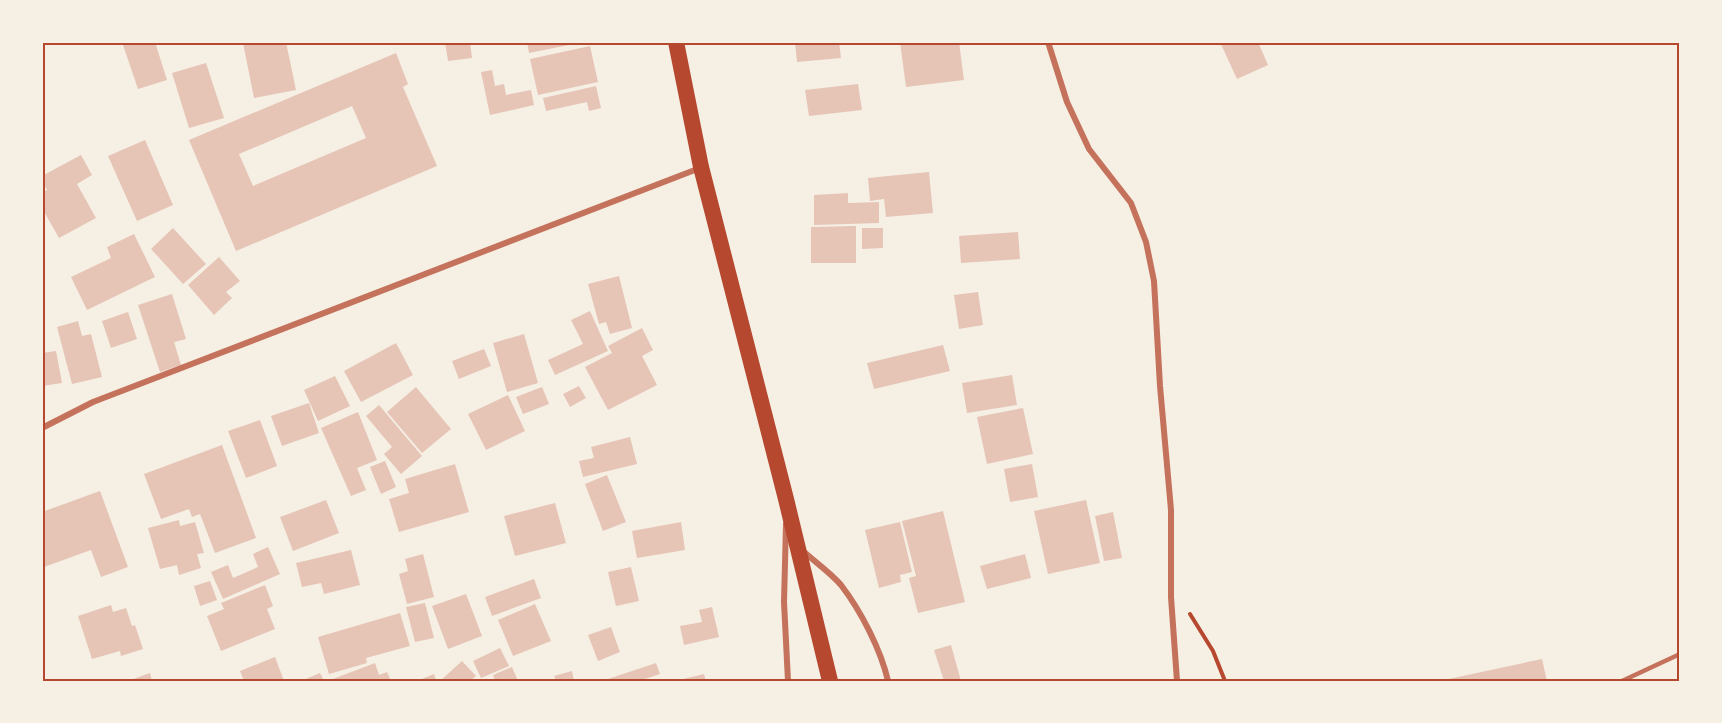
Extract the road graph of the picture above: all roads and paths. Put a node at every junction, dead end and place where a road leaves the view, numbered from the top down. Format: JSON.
{"nodes":[{"id":1,"x":676,"y":42,"type":"edge"},
{"id":2,"x":1048,"y":42,"type":"edge"},
{"id":3,"x":701,"y":167,"type":"junction"},
{"id":4,"x":42,"y":428,"type":"edge"},
{"id":5,"x":786,"y":499,"type":"junction"},
{"id":6,"x":797,"y":546,"type":"junction"},
{"id":7,"x":1171,"y":597,"type":"junction"},
{"id":8,"x":1680,"y":654,"type":"edge"},
{"id":9,"x":788,"y":681,"type":"edge"},
{"id":10,"x":830,"y":681,"type":"edge"},
{"id":11,"x":888,"y":681,"type":"edge"},
{"id":12,"x":1177,"y":681,"type":"edge"},
{"id":13,"x":1225,"y":681,"type":"edge"},
{"id":14,"x":1622,"y":681,"type":"edge"}],
"edges":[{"from":1,"to":3,"type":"highway"},
{"from":2,"to":7,"type":"street"},
{"from":3,"to":4,"type":"street"},
{"from":3,"to":5,"type":"highway"},
{"from":5,"to":6,"type":"highway"},
{"from":5,"to":9,"type":"street"},
{"from":6,"to":10,"type":"highway"},
{"from":6,"to":11,"type":"street"},
{"from":7,"to":12,"type":"street"},
{"from":7,"to":13,"type":"path"},
{"from":8,"to":14,"type":"lane"}]}
